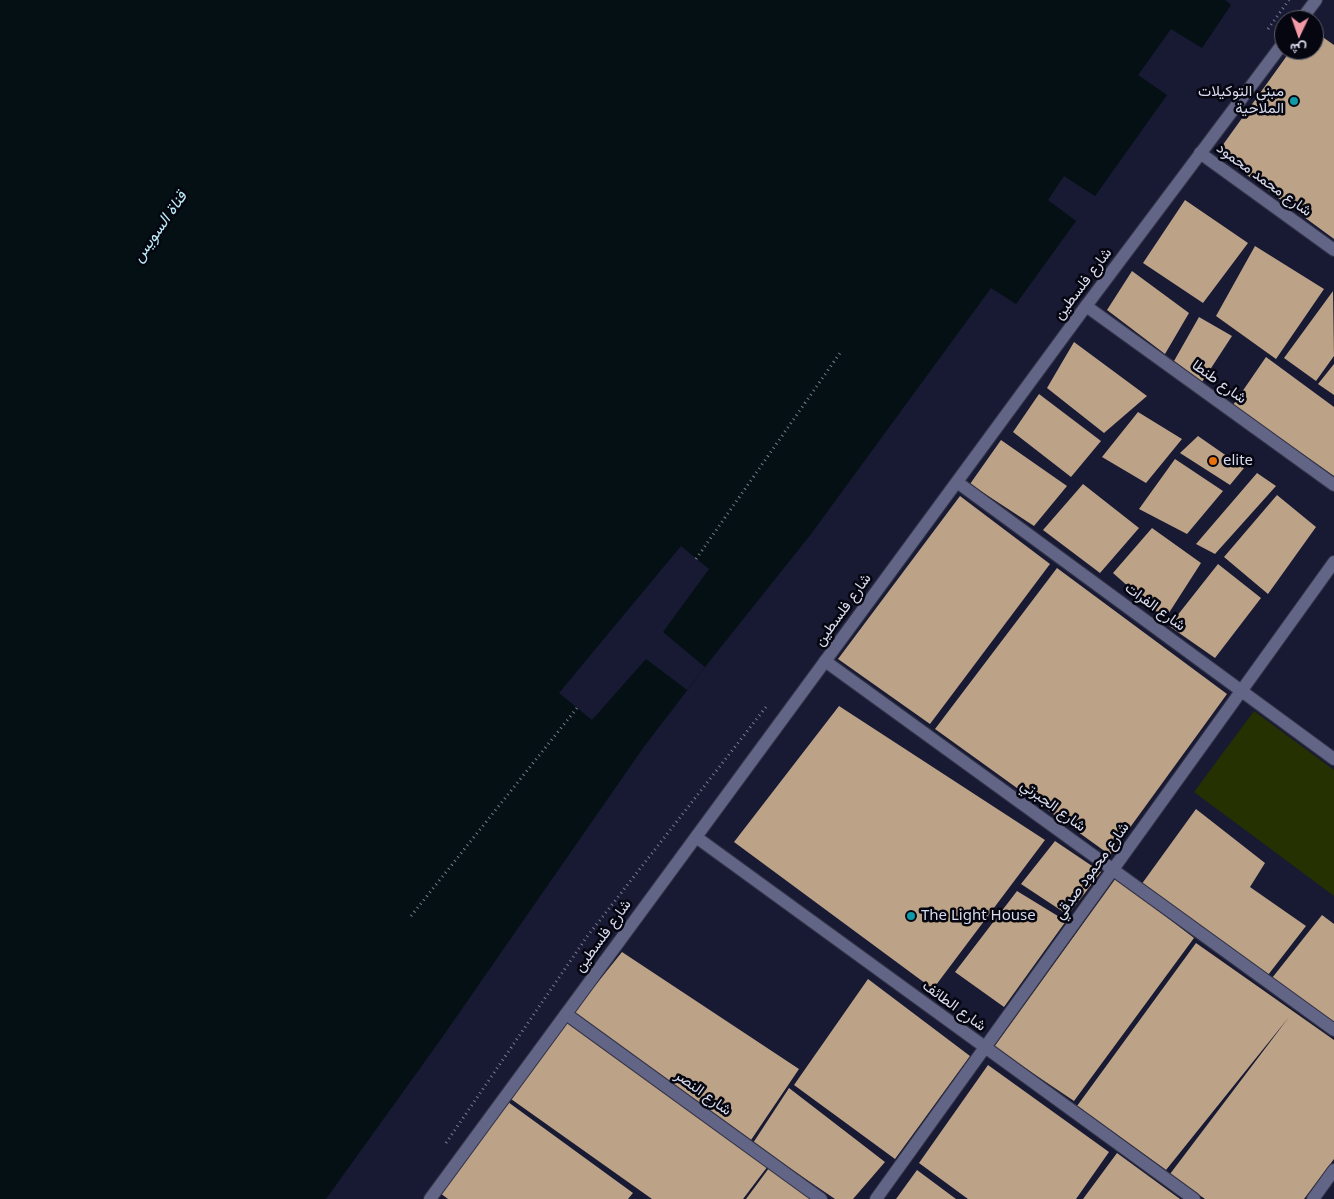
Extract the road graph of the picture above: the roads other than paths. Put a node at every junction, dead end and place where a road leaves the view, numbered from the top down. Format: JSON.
{"nodes":[{"id":1,"x":1274,"y":55,"type":"edge"},
{"id":2,"x":1200,"y":153,"type":"junction"},
{"id":3,"x":1334,"y":250,"type":"edge"},
{"id":4,"x":1086,"y":306,"type":"junction"},
{"id":5,"x":956,"y":482,"type":"junction"},
{"id":6,"x":1334,"y":485,"type":"edge"},
{"id":7,"x":1334,"y":562,"type":"edge"},
{"id":8,"x":825,"y":661,"type":"junction"},
{"id":9,"x":1241,"y":691,"type":"junction"},
{"id":10,"x":1334,"y":759,"type":"edge"},
{"id":11,"x":696,"y":837,"type":"junction"},
{"id":12,"x":1113,"y":870,"type":"junction"},
{"id":13,"x":566,"y":1014,"type":"junction"},
{"id":14,"x":1334,"y":1030,"type":"edge"},
{"id":15,"x":985,"y":1048,"type":"junction"},
{"id":16,"x":1334,"y":1170,"type":"edge"},
{"id":17,"x":435,"y":1197,"type":"edge"},
{"id":18,"x":821,"y":1199,"type":"edge"},
{"id":19,"x":876,"y":1199,"type":"edge"},
{"id":20,"x":1194,"y":1199,"type":"edge"},
{"id":21,"x":1313,"y":1199,"type":"edge"}],
"edges":[{"from":1,"to":2,"type":"street","name":"شارع فلسطين"},
{"from":2,"to":3,"type":"street","name":"شارع محمد محمود"},
{"from":2,"to":4,"type":"street","name":"شارع فلسطين"},
{"from":4,"to":5,"type":"street","name":"شارع فلسطين"},
{"from":4,"to":6,"type":"street","name":"شارع طنطا"},
{"from":5,"to":8,"type":"street","name":"شارع فلسطين"},
{"from":5,"to":9,"type":"street","name":"شارع الفرات"},
{"from":7,"to":9,"type":"street","name":"شارع محمود صدقي"},
{"from":8,"to":11,"type":"street","name":"شارع فلسطين"},
{"from":8,"to":12,"type":"street","name":"شارع الجبرتي"},
{"from":9,"to":10,"type":"street","name":"شارع الفرات"},
{"from":9,"to":12,"type":"street","name":"شارع محمود صدقي"},
{"from":11,"to":13,"type":"street","name":"شارع فلسطين"},
{"from":11,"to":15,"type":"street","name":"شارع الطائف"},
{"from":12,"to":14,"type":"street","name":"شارع الجبرتي"},
{"from":12,"to":15,"type":"street","name":"شارع محمود صدقي"},
{"from":13,"to":17,"type":"street","name":"شارع فلسطين"},
{"from":13,"to":18,"type":"street","name":"شارع النصر"},
{"from":15,"to":19,"type":"street","name":"شارع محمود صدقي"},
{"from":15,"to":20,"type":"street","name":"شارع الطائف"},
{"from":16,"to":21,"type":"street"}]}
